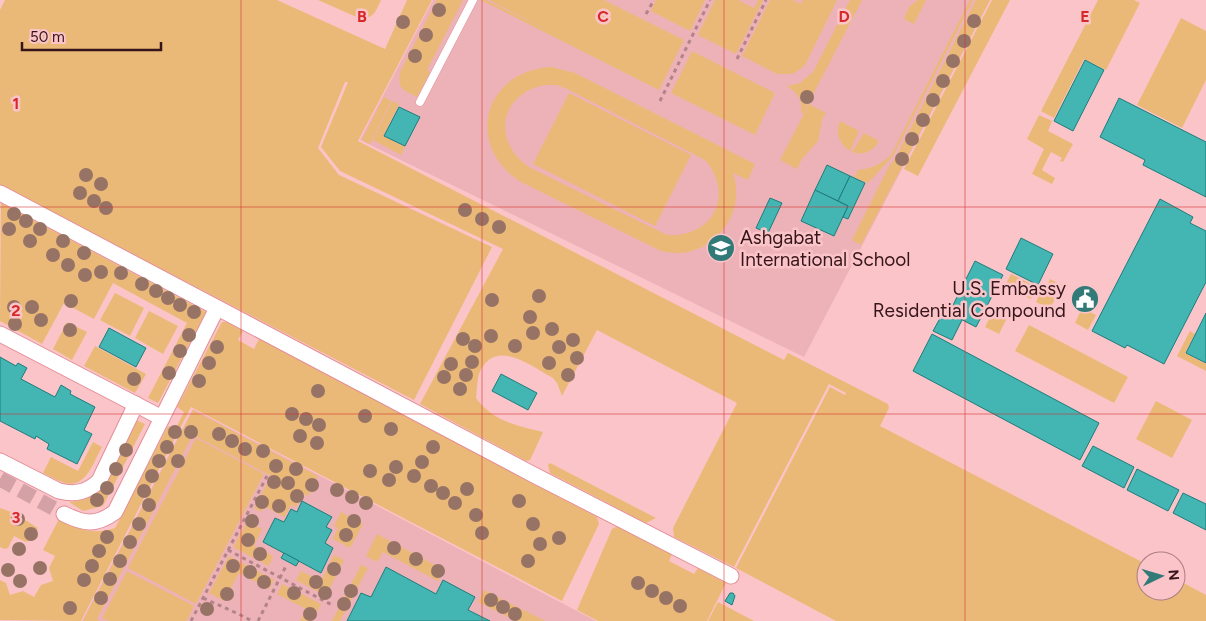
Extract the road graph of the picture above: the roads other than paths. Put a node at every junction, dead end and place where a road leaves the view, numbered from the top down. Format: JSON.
{"nodes":[{"id":1,"x":473,"y":0,"type":"edge"},
{"id":2,"x":420,"y":102,"type":"dead end"},
{"id":3,"x":0,"y":193,"type":"edge"},
{"id":4,"x":217,"y":308,"type":"junction"},
{"id":5,"x":0,"y":334,"type":"edge"},
{"id":6,"x":136,"y":404,"type":"junction"},
{"id":7,"x":162,"y":418,"type":"junction"},
{"id":8,"x":0,"y":461,"type":"edge"},
{"id":9,"x":64,"y":514,"type":"tunnel mouth"},
{"id":10,"x":731,"y":576,"type":"dead end"}],
"edges":[{"from":1,"to":2,"type":"lane"},
{"from":3,"to":4,"type":"street"},
{"from":4,"to":7,"type":"street"},
{"from":4,"to":10,"type":"street"},
{"from":5,"to":6,"type":"street"},
{"from":6,"to":7,"type":"street"},
{"from":6,"to":8,"type":"street"},
{"from":7,"to":9,"type":"street"}]}
